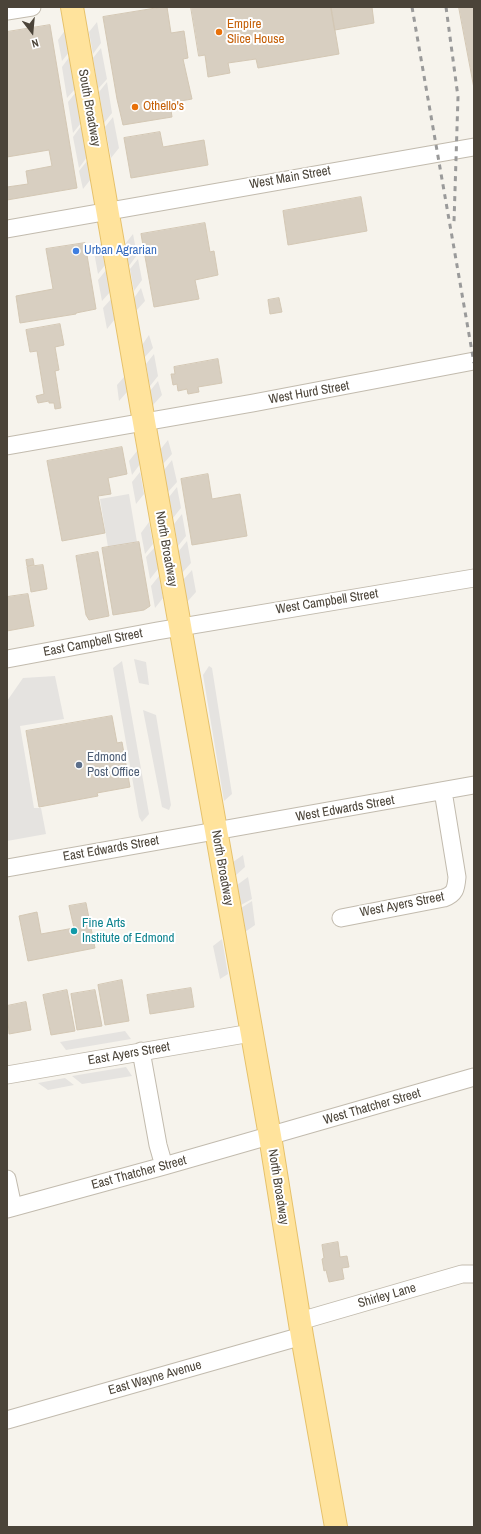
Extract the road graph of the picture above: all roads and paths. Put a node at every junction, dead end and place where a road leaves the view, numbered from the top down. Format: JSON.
{"nodes":[{"id":1,"x":32,"y":7,"type":"edge"},
{"id":2,"x":72,"y":7,"type":"edge"},
{"id":3,"x":7,"y":11,"type":"edge"},
{"id":4,"x":474,"y":147,"type":"edge"},
{"id":5,"x":107,"y":210,"type":"junction"},
{"id":6,"x":7,"y":229,"type":"edge"},
{"id":7,"x":474,"y":361,"type":"edge"},
{"id":8,"x":144,"y":422,"type":"junction"},
{"id":9,"x":7,"y":446,"type":"edge"},
{"id":10,"x":474,"y":578,"type":"edge"},
{"id":11,"x":180,"y":628,"type":"junction"},
{"id":12,"x":7,"y":659,"type":"edge"},
{"id":13,"x":474,"y":785,"type":"edge"},
{"id":14,"x":443,"y":791,"type":"junction"},
{"id":15,"x":216,"y":830,"type":"junction"},
{"id":16,"x":7,"y":868,"type":"edge"},
{"id":17,"x":341,"y":918,"type":"dead end"},
{"id":18,"x":251,"y":1033,"type":"junction"},
{"id":19,"x":141,"y":1051,"type":"junction"},
{"id":20,"x":7,"y":1075,"type":"edge"},
{"id":21,"x":474,"y":1077,"type":"edge"},
{"id":22,"x":270,"y":1136,"type":"junction"},
{"id":23,"x":164,"y":1166,"type":"junction"},
{"id":24,"x":7,"y":1179,"type":"edge"},
{"id":25,"x":10,"y":1208,"type":"edge"},
{"id":26,"x":474,"y":1274,"type":"edge"},
{"id":27,"x":301,"y":1328,"type":"junction"},
{"id":28,"x":7,"y":1420,"type":"edge"},
{"id":29,"x":336,"y":1527,"type":"edge"}],
"edges":[{"from":1,"to":3,"type":"street"},
{"from":2,"to":5,"type":"main road","name":"South Broadway"},
{"from":4,"to":5,"type":"street","name":"West Main Street"},
{"from":5,"to":6,"type":"street","name":"West Main Street"},
{"from":5,"to":8,"type":"main road","name":"North Broadway"},
{"from":7,"to":8,"type":"street","name":"West Hurd Street"},
{"from":8,"to":9,"type":"street","name":"West Hurd Street"},
{"from":8,"to":11,"type":"main road","name":"North Broadway"},
{"from":10,"to":11,"type":"street","name":"West Campbell Street"},
{"from":11,"to":12,"type":"street","name":"East Campbell Street"},
{"from":11,"to":15,"type":"main road","name":"North Broadway"},
{"from":13,"to":14,"type":"street","name":"West Edwards Street"},
{"from":14,"to":15,"type":"street","name":"West Edwards Street"},
{"from":14,"to":17,"type":"street","name":"West Ayers Street"},
{"from":15,"to":16,"type":"street","name":"East Edwards Street"},
{"from":15,"to":18,"type":"main road","name":"North Broadway"},
{"from":18,"to":19,"type":"street","name":"East Ayers Street"},
{"from":18,"to":22,"type":"main road","name":"North Broadway"},
{"from":19,"to":20,"type":"street","name":"East Ayers Street"},
{"from":19,"to":23,"type":"street"},
{"from":21,"to":22,"type":"street","name":"West Thatcher Street"},
{"from":22,"to":23,"type":"street","name":"East Thatcher Street"},
{"from":22,"to":27,"type":"main road","name":"North Broadway"},
{"from":23,"to":25,"type":"street","name":"East Thatcher Street"},
{"from":24,"to":25,"type":"street"},
{"from":26,"to":27,"type":"street","name":"Shirley Lane"},
{"from":27,"to":28,"type":"street","name":"East Wayne Avenue"},
{"from":27,"to":29,"type":"main road","name":"North Broadway"}]}
